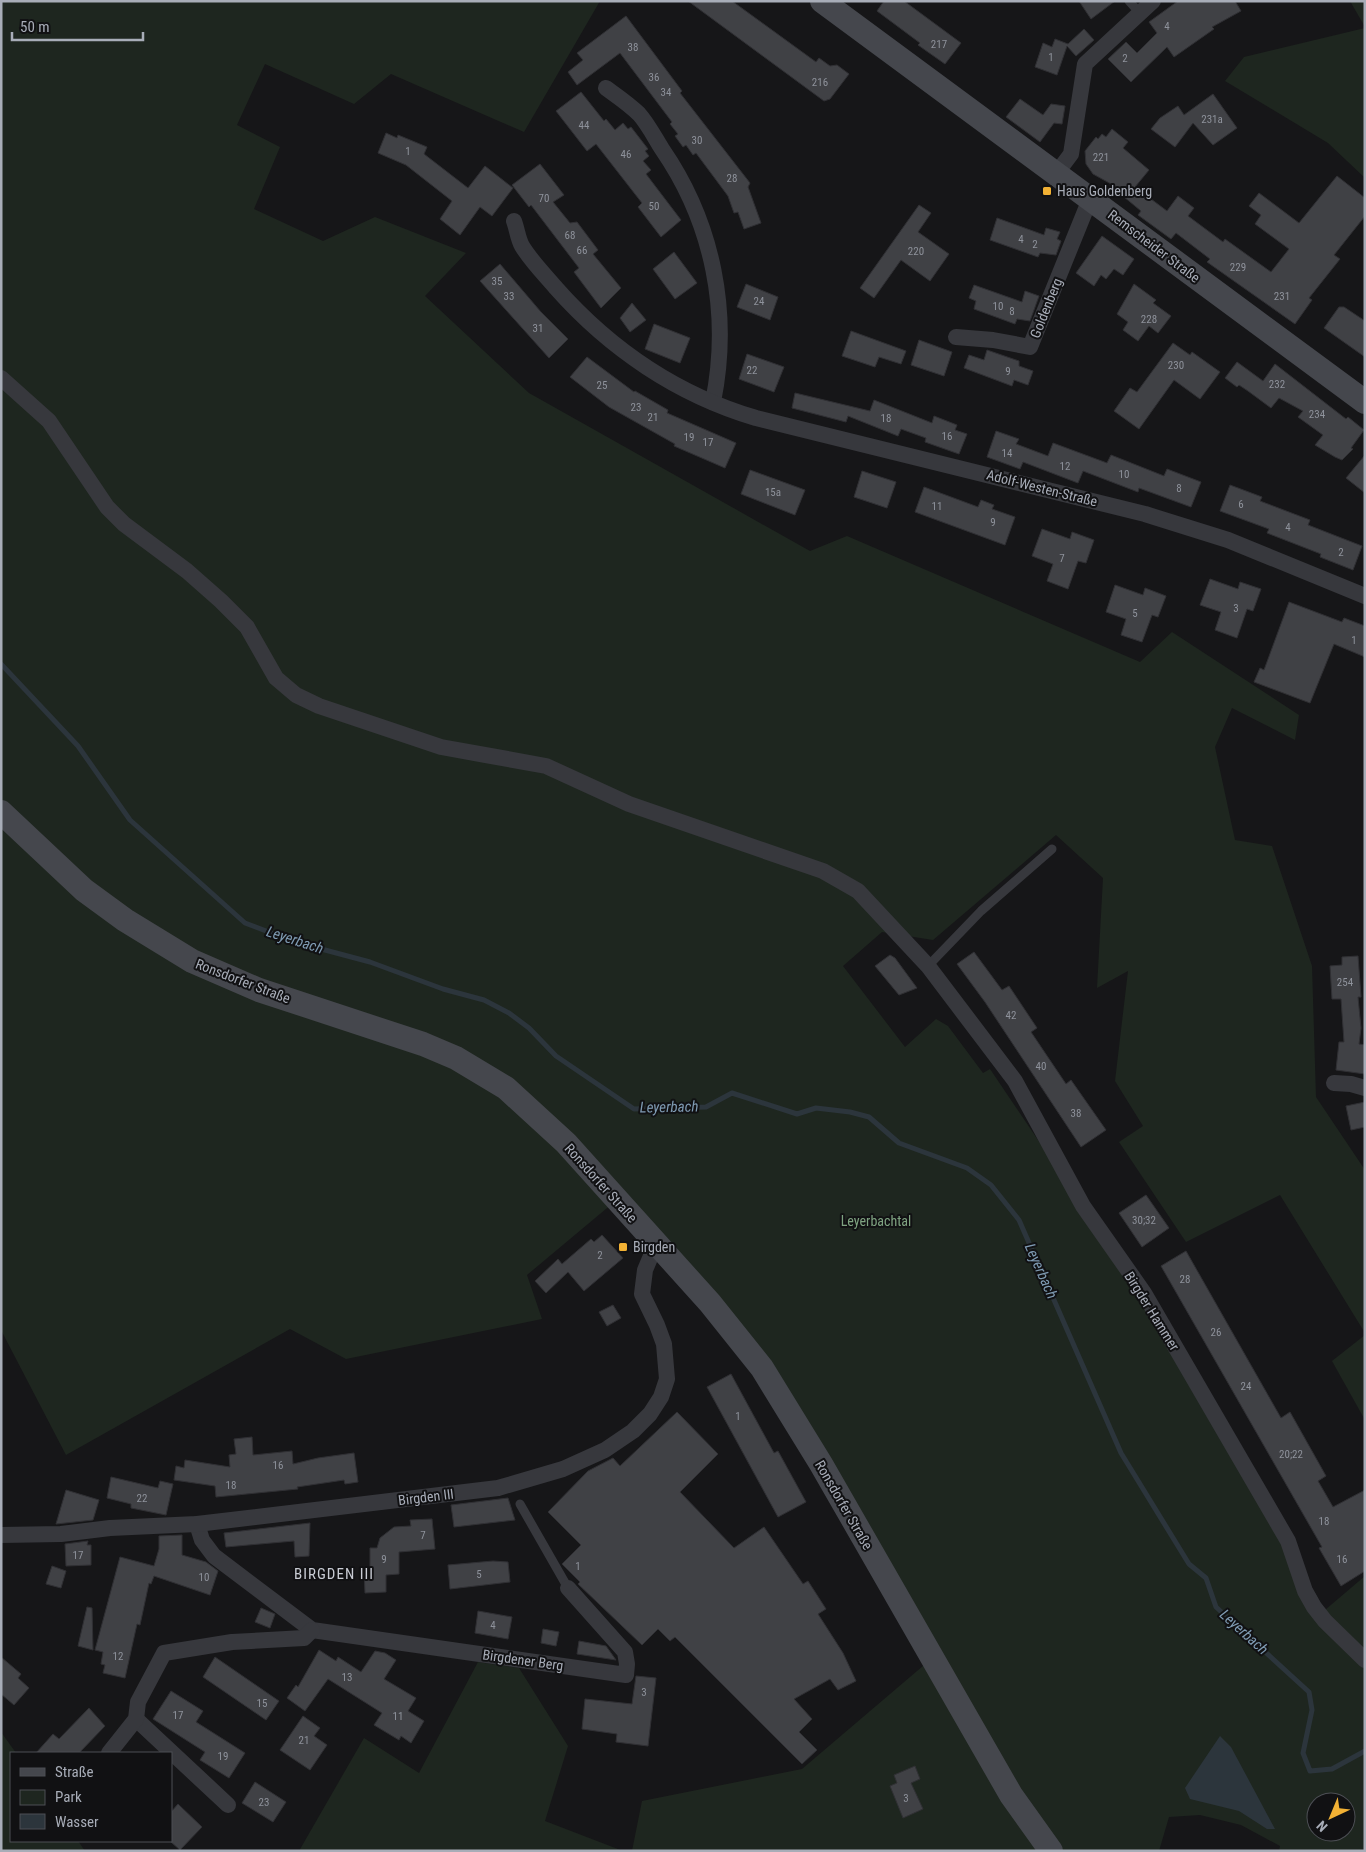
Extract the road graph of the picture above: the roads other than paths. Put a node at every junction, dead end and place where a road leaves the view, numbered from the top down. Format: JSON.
{"nodes":[{"id":1,"x":822,"y":1,"type":"edge"},
{"id":2,"x":1153,"y":1,"type":"edge"},
{"id":3,"x":1134,"y":7,"type":"edge"},
{"id":4,"x":606,"y":88,"type":"dead end"},
{"id":5,"x":1056,"y":174,"type":"junction"},
{"id":6,"x":1090,"y":199,"type":"junction"},
{"id":7,"x":514,"y":221,"type":"dead end"},
{"id":8,"x":956,"y":337,"type":"dead end"},
{"id":9,"x":1,"y":378,"type":"edge"},
{"id":10,"x":713,"y":402,"type":"junction"},
{"id":11,"x":1365,"y":402,"type":"edge"},
{"id":12,"x":1365,"y":596,"type":"edge"},
{"id":13,"x":1,"y":812,"type":"edge"},
{"id":14,"x":1052,"y":848,"type":"dead end"},
{"id":15,"x":928,"y":966,"type":"junction"},
{"id":16,"x":1334,"y":1083,"type":"dead end"},
{"id":17,"x":1365,"y":1088,"type":"edge"},
{"id":18,"x":656,"y":1244,"type":"junction"},
{"id":19,"x":520,"y":1504,"type":"dead end"},
{"id":20,"x":197,"y":1524,"type":"junction"},
{"id":21,"x":1,"y":1536,"type":"edge"},
{"id":22,"x":568,"y":1588,"type":"joint"},
{"id":23,"x":312,"y":1630,"type":"junction"},
{"id":24,"x":1365,"y":1660,"type":"edge"},
{"id":25,"x":136,"y":1719,"type":"junction"},
{"id":26,"x":110,"y":1752,"type":"edge"},
{"id":27,"x":171,"y":1752,"type":"edge"},
{"id":28,"x":172,"y":1753,"type":"edge"},
{"id":29,"x":228,"y":1805,"type":"dead end"},
{"id":30,"x":1051,"y":1851,"type":"edge"}],
"edges":[{"from":1,"to":5,"type":"main road","name":"Remscheider Straße"},
{"from":2,"to":3,"type":"street"},
{"from":3,"to":5,"type":"street"},
{"from":4,"to":10,"type":"street"},
{"from":5,"to":6,"type":"main road","name":"Remscheider Straße"},
{"from":6,"to":8,"type":"street","name":"Goldenberg"},
{"from":6,"to":11,"type":"main road","name":"Remscheider Straße"},
{"from":7,"to":10,"type":"street","name":"Adolf-Westen-Straße"},
{"from":9,"to":15,"type":"street","name":"Birgder Hammer"},
{"from":10,"to":12,"type":"street","name":"Adolf-Westen-Straße"},
{"from":13,"to":18,"type":"main road","name":"Ronsdorfer Straße"},
{"from":14,"to":15,"type":"lane"},
{"from":15,"to":24,"type":"street","name":"Birgder Hammer"},
{"from":16,"to":17,"type":"street"},
{"from":18,"to":20,"type":"street","name":"Birgden III"},
{"from":18,"to":30,"type":"main road","name":"Ronsdorfer Straße"},
{"from":19,"to":22,"type":"lane"},
{"from":20,"to":21,"type":"street","name":"Birgden III"},
{"from":20,"to":23,"type":"street","name":"Birgdener Berg"},
{"from":22,"to":23,"type":"street","name":"Birgdener Berg"},
{"from":23,"to":25,"type":"street"},
{"from":25,"to":26,"type":"street"},
{"from":25,"to":27,"type":"street"},
{"from":28,"to":29,"type":"street"}]}
